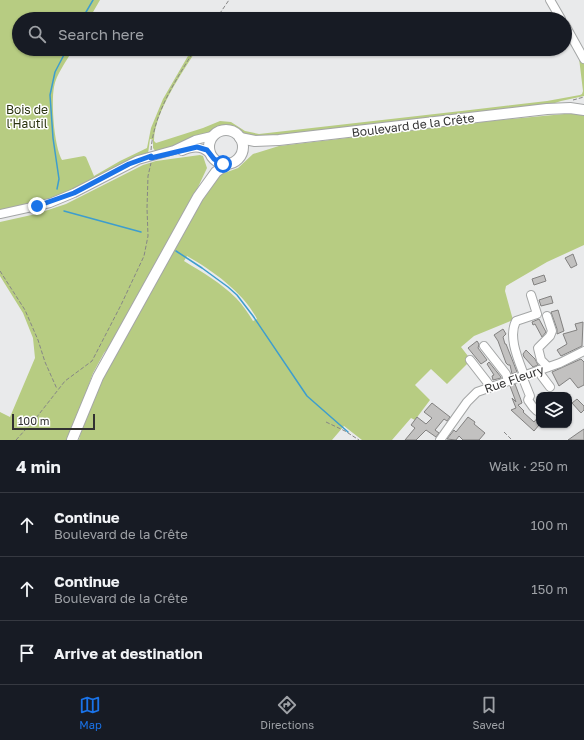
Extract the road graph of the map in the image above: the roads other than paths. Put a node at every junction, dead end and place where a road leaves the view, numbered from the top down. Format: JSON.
{"nodes":[{"id":1,"x":551,"y":1,"type":"edge"},
{"id":2,"x":557,"y":12,"type":"edge"},
{"id":3,"x":572,"y":38,"type":"edge"},
{"id":4,"x":584,"y":59,"type":"edge"},
{"id":5,"x":584,"y":102,"type":"edge"},
{"id":6,"x":547,"y":109,"type":"junction"},
{"id":7,"x":584,"y":110,"type":"edge"},
{"id":8,"x":212,"y":136,"type":"junction"},
{"id":9,"x":240,"y":138,"type":"junction"},
{"id":10,"x":280,"y":140,"type":"junction"},
{"id":11,"x":242,"y":154,"type":"junction"},
{"id":12,"x":210,"y":155,"type":"junction"},
{"id":13,"x":151,"y":157,"type":"junction"},
{"id":14,"x":227,"y":164,"type":"junction"},
{"id":15,"x":198,"y":197,"type":"junction"},
{"id":16,"x":0,"y":214,"type":"edge"},
{"id":17,"x":0,"y":218,"type":"edge"},
{"id":18,"x":531,"y":295,"type":"dead end"},
{"id":19,"x":547,"y":316,"type":"dead end"},
{"id":20,"x":484,"y":346,"type":"dead end"},
{"id":21,"x":584,"y":351,"type":"edge"},
{"id":22,"x":470,"y":360,"type":"dead end"},
{"id":23,"x":548,"y":367,"type":"junction"},
{"id":24,"x":539,"y":370,"type":"junction"},
{"id":25,"x":523,"y":375,"type":"junction"},
{"id":26,"x":508,"y":381,"type":"junction"},
{"id":27,"x":490,"y":387,"type":"junction"},
{"id":28,"x":550,"y":387,"type":"dead end"},
{"id":29,"x":536,"y":410,"type":"edge"},
{"id":30,"x":81,"y":419,"type":"junction"},
{"id":31,"x":72,"y":440,"type":"edge"},
{"id":32,"x":77,"y":440,"type":"edge"},
{"id":33,"x":440,"y":440,"type":"edge"}],
"edges":[{"from":1,"to":2,"type":"street"},
{"from":3,"to":4,"type":"street"},
{"from":5,"to":6,"type":"main road","name":"Boulevard de la Crête"},
{"from":6,"to":7,"type":"main road","name":"Boulevard de la Crête"},
{"from":6,"to":10,"type":"main road","name":"Boulevard de la Crête"},
{"from":8,"to":9,"type":"main road"},
{"from":8,"to":12,"type":"main road"},
{"from":8,"to":13,"type":"street"},
{"from":9,"to":10,"type":"main road","name":"Boulevard de la Crête"},
{"from":9,"to":11,"type":"main road"},
{"from":10,"to":11,"type":"main road","name":"Boulevard de la Crête"},
{"from":11,"to":14,"type":"main road"},
{"from":12,"to":13,"type":"street"},
{"from":12,"to":14,"type":"main road"},
{"from":12,"to":15,"type":"main road"},
{"from":13,"to":16,"type":"street"},
{"from":13,"to":17,"type":"street"},
{"from":14,"to":15,"type":"main road"},
{"from":15,"to":30,"type":"main road"},
{"from":18,"to":25,"type":"street"},
{"from":19,"to":23,"type":"street"},
{"from":20,"to":26,"type":"street"},
{"from":21,"to":23,"type":"street","name":"Rue Fleury"},
{"from":22,"to":27,"type":"street"},
{"from":23,"to":24,"type":"street","name":"Rue Fleury"},
{"from":24,"to":25,"type":"street","name":"Rue Fleury"},
{"from":24,"to":28,"type":"street"},
{"from":25,"to":26,"type":"street","name":"Rue Fleury"},
{"from":25,"to":29,"type":"street"},
{"from":26,"to":27,"type":"street","name":"Rue Fleury"},
{"from":27,"to":33,"type":"street","name":"Rue Fleury"},
{"from":30,"to":31,"type":"main road"},
{"from":30,"to":32,"type":"main road"}]}
